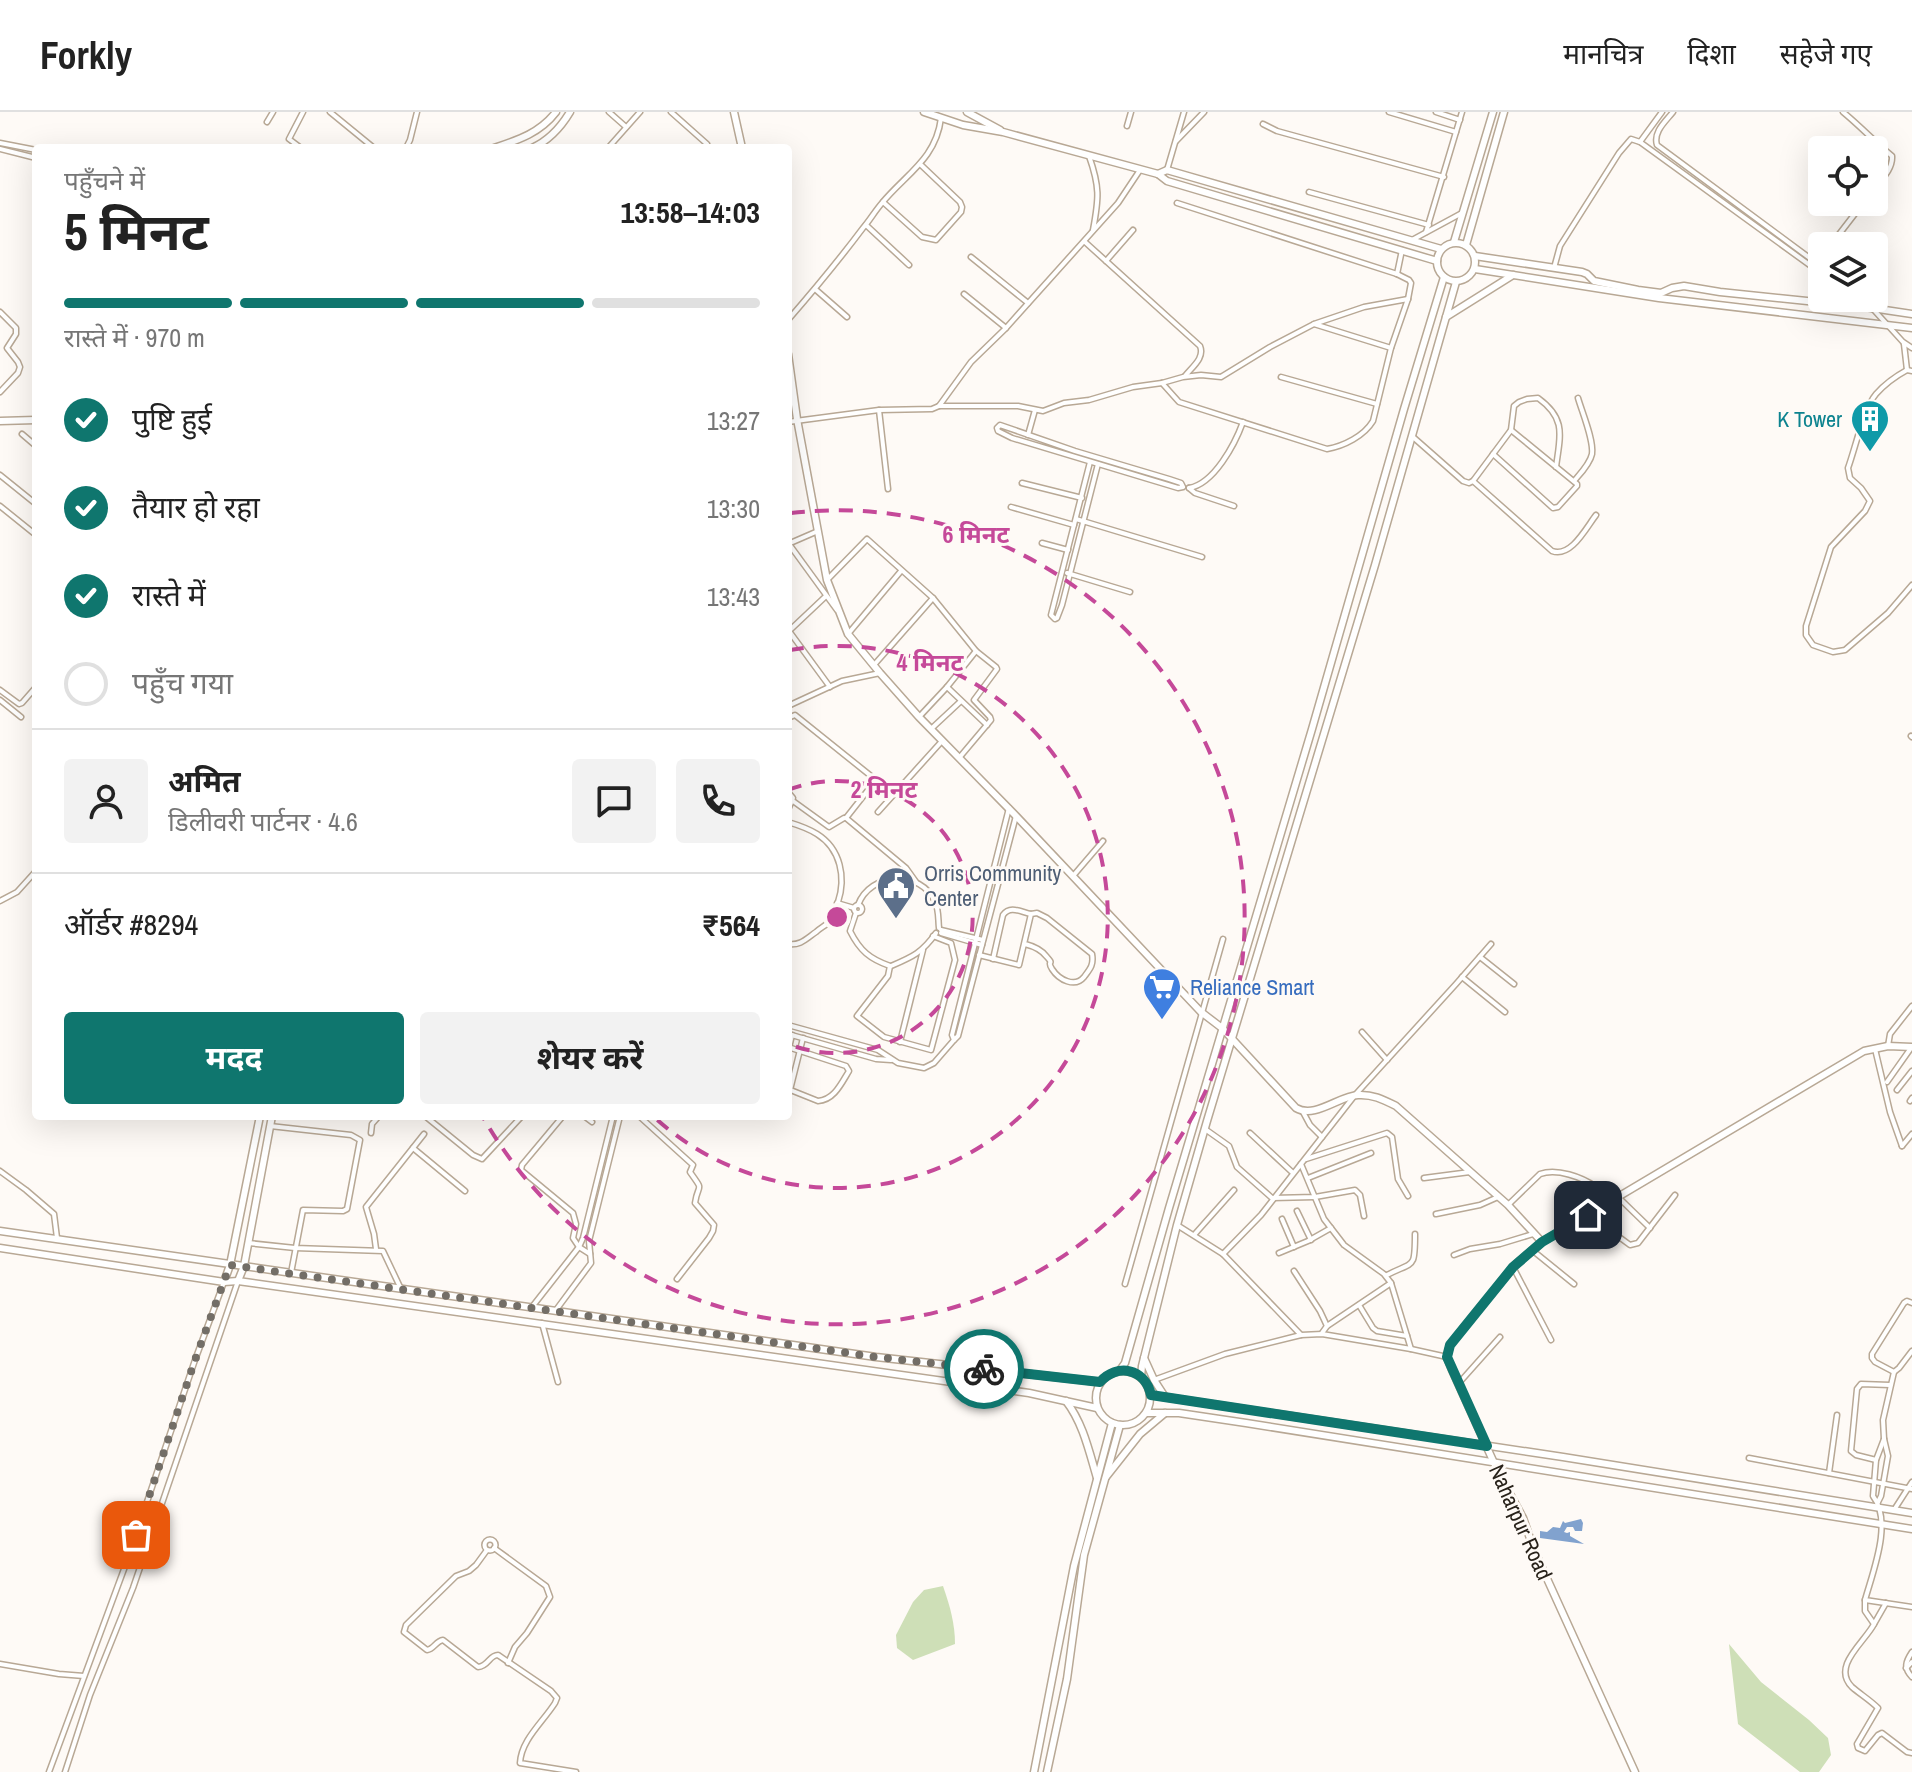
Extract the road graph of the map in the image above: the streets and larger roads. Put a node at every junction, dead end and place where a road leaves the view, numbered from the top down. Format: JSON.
{"nodes":[{"id":1,"x":273,"y":112,"type":"edge"},
{"id":2,"x":303,"y":112,"type":"edge"},
{"id":3,"x":330,"y":112,"type":"edge"},
{"id":4,"x":417,"y":112,"type":"edge"},
{"id":5,"x":556,"y":112,"type":"edge"},
{"id":6,"x":570,"y":112,"type":"edge"},
{"id":7,"x":609,"y":112,"type":"edge"},
{"id":8,"x":640,"y":112,"type":"edge"},
{"id":9,"x":671,"y":112,"type":"edge"},
{"id":10,"x":734,"y":112,"type":"edge"},
{"id":11,"x":924,"y":112,"type":"edge"},
{"id":12,"x":967,"y":112,"type":"edge"},
{"id":13,"x":1131,"y":112,"type":"edge"},
{"id":14,"x":1184,"y":112,"type":"edge"},
{"id":15,"x":1204,"y":112,"type":"edge"},
{"id":16,"x":1389,"y":112,"type":"edge"},
{"id":17,"x":1435,"y":112,"type":"edge"},
{"id":18,"x":1462,"y":112,"type":"edge"},
{"id":19,"x":1493,"y":112,"type":"edge"},
{"id":20,"x":1504,"y":112,"type":"edge"},
{"id":21,"x":1662,"y":112,"type":"edge"},
{"id":22,"x":1673,"y":112,"type":"edge"},
{"id":23,"x":1843,"y":112,"type":"edge"},
{"id":24,"x":941,"y":118,"type":"junction"},
{"id":25,"x":1460,"y":120,"type":"junction"},
{"id":26,"x":267,"y":122,"type":"dead end"},
{"id":27,"x":1263,"y":124,"type":"dead end"},
{"id":28,"x":1431,"y":124,"type":"junction"},
{"id":29,"x":1127,"y":126,"type":"dead end"},
{"id":30,"x":626,"y":127,"type":"junction"},
{"id":31,"x":1003,"y":132,"type":"junction"},
{"id":32,"x":1456,"y":132,"type":"junction"},
{"id":33,"x":1868,"y":136,"type":"edge"},
{"id":34,"x":1640,"y":142,"type":"junction"},
{"id":35,"x":0,"y":143,"type":"edge"},
{"id":36,"x":1175,"y":143,"type":"junction"},
{"id":37,"x":296,"y":144,"type":"edge"},
{"id":38,"x":369,"y":144,"type":"edge"},
{"id":39,"x":408,"y":144,"type":"edge"},
{"id":40,"x":508,"y":144,"type":"edge"},
{"id":41,"x":539,"y":144,"type":"edge"},
{"id":42,"x":611,"y":144,"type":"edge"},
{"id":43,"x":707,"y":144,"type":"dead end"},
{"id":44,"x":741,"y":144,"type":"edge"},
{"id":45,"x":0,"y":149,"type":"edge"},
{"id":46,"x":32,"y":149,"type":"edge"},
{"id":47,"x":1888,"y":153,"type":"edge"},
{"id":48,"x":1089,"y":155,"type":"junction"},
{"id":49,"x":32,"y":157,"type":"edge"},
{"id":50,"x":920,"y":164,"type":"junction"},
{"id":51,"x":1140,"y":170,"type":"junction"},
{"id":52,"x":1167,"y":170,"type":"junction"},
{"id":53,"x":1888,"y":172,"type":"edge"},
{"id":54,"x":1158,"y":174,"type":"junction"},
{"id":55,"x":1444,"y":177,"type":"junction"},
{"id":56,"x":1309,"y":192,"type":"dead end"},
{"id":57,"x":883,"y":202,"type":"junction"},
{"id":58,"x":1177,"y":203,"type":"dead end"},
{"id":59,"x":1462,"y":213,"type":"junction"},
{"id":60,"x":1853,"y":216,"type":"edge"},
{"id":61,"x":866,"y":225,"type":"junction"},
{"id":62,"x":1429,"y":225,"type":"junction"},
{"id":63,"x":1133,"y":230,"type":"dead end"},
{"id":64,"x":1092,"y":232,"type":"junction"},
{"id":65,"x":1426,"y":232,"type":"junction"},
{"id":66,"x":1841,"y":232,"type":"edge"},
{"id":67,"x":1410,"y":241,"type":"junction"},
{"id":68,"x":1085,"y":242,"type":"junction"},
{"id":69,"x":1454,"y":242,"type":"junction"},
{"id":70,"x":1466,"y":245,"type":"junction"},
{"id":71,"x":1426,"y":246,"type":"junction"},
{"id":72,"x":1441,"y":249,"type":"junction"},
{"id":73,"x":1402,"y":250,"type":"junction"},
{"id":74,"x":1422,"y":256,"type":"junction"},
{"id":75,"x":1475,"y":256,"type":"junction"},
{"id":76,"x":971,"y":257,"type":"dead end"},
{"id":77,"x":1808,"y":257,"type":"edge"},
{"id":78,"x":1106,"y":261,"type":"junction"},
{"id":79,"x":1437,"y":261,"type":"junction"},
{"id":80,"x":1808,"y":264,"type":"edge"},
{"id":81,"x":909,"y":265,"type":"dead end"},
{"id":82,"x":1554,"y":268,"type":"junction"},
{"id":83,"x":1475,"y":269,"type":"junction"},
{"id":84,"x":1397,"y":274,"type":"junction"},
{"id":85,"x":1513,"y":275,"type":"junction"},
{"id":86,"x":1444,"y":277,"type":"junction"},
{"id":87,"x":1456,"y":282,"type":"junction"},
{"id":88,"x":815,"y":289,"type":"junction"},
{"id":89,"x":964,"y":294,"type":"dead end"},
{"id":90,"x":1408,"y":299,"type":"junction"},
{"id":91,"x":1808,"y":301,"type":"edge"},
{"id":92,"x":1028,"y":303,"type":"junction"},
{"id":93,"x":1888,"y":311,"type":"edge"},
{"id":94,"x":0,"y":312,"type":"edge"},
{"id":95,"x":1873,"y":312,"type":"edge"},
{"id":96,"x":1912,"y":314,"type":"edge"},
{"id":97,"x":792,"y":315,"type":"edge"},
{"id":98,"x":847,"y":317,"type":"dead end"},
{"id":99,"x":1446,"y":317,"type":"junction"},
{"id":100,"x":1314,"y":324,"type":"junction"},
{"id":101,"x":1886,"y":324,"type":"junction"},
{"id":102,"x":1006,"y":328,"type":"junction"},
{"id":103,"x":1912,"y":328,"type":"edge"},
{"id":104,"x":1903,"y":342,"type":"junction"},
{"id":105,"x":1391,"y":348,"type":"junction"},
{"id":106,"x":1912,"y":348,"type":"edge"},
{"id":107,"x":1910,"y":370,"type":"edge"},
{"id":108,"x":1183,"y":377,"type":"junction"},
{"id":109,"x":1281,"y":377,"type":"dead end"},
{"id":110,"x":1162,"y":383,"type":"junction"},
{"id":111,"x":792,"y":391,"type":"edge"},
{"id":112,"x":0,"y":392,"type":"edge"},
{"id":113,"x":1578,"y":398,"type":"dead end"},
{"id":114,"x":1377,"y":404,"type":"junction"},
{"id":115,"x":939,"y":406,"type":"junction"},
{"id":116,"x":879,"y":410,"type":"junction"},
{"id":117,"x":1035,"y":410,"type":"junction"},
{"id":118,"x":797,"y":419,"type":"junction"},
{"id":119,"x":32,"y":420,"type":"edge"},
{"id":120,"x":0,"y":421,"type":"edge"},
{"id":121,"x":792,"y":421,"type":"edge"},
{"id":122,"x":1243,"y":422,"type":"junction"},
{"id":123,"x":1511,"y":430,"type":"junction"},
{"id":124,"x":22,"y":434,"type":"dead end"},
{"id":125,"x":1027,"y":435,"type":"junction"},
{"id":126,"x":1413,"y":437,"type":"junction"},
{"id":127,"x":32,"y":443,"type":"edge"},
{"id":128,"x":1493,"y":454,"type":"junction"},
{"id":129,"x":1390,"y":456,"type":"junction"},
{"id":130,"x":1091,"y":459,"type":"junction"},
{"id":131,"x":1406,"y":459,"type":"junction"},
{"id":132,"x":1099,"y":461,"type":"junction"},
{"id":133,"x":1556,"y":467,"type":"junction"},
{"id":134,"x":0,"y":475,"type":"edge"},
{"id":135,"x":1473,"y":481,"type":"junction"},
{"id":136,"x":1574,"y":481,"type":"junction"},
{"id":137,"x":1022,"y":483,"type":"dead end"},
{"id":138,"x":1186,"y":488,"type":"junction"},
{"id":139,"x":888,"y":489,"type":"dead end"},
{"id":140,"x":1082,"y":498,"type":"junction"},
{"id":141,"x":32,"y":501,"type":"edge"},
{"id":142,"x":0,"y":506,"type":"edge"},
{"id":143,"x":1234,"y":506,"type":"dead end"},
{"id":144,"x":1011,"y":507,"type":"dead end"},
{"id":145,"x":1596,"y":515,"type":"dead end"},
{"id":146,"x":1076,"y":522,"type":"junction"},
{"id":147,"x":1082,"y":524,"type":"junction"},
{"id":148,"x":818,"y":531,"type":"junction"},
{"id":149,"x":32,"y":532,"type":"edge"},
{"id":150,"x":792,"y":543,"type":"edge"},
{"id":151,"x":1042,"y":543,"type":"dead end"},
{"id":152,"x":792,"y":548,"type":"edge"},
{"id":153,"x":1068,"y":550,"type":"junction"},
{"id":154,"x":1202,"y":557,"type":"dead end"},
{"id":155,"x":901,"y":570,"type":"junction"},
{"id":156,"x":1062,"y":572,"type":"junction"},
{"id":157,"x":1070,"y":574,"type":"junction"},
{"id":158,"x":827,"y":580,"type":"junction"},
{"id":159,"x":1912,"y":585,"type":"edge"},
{"id":160,"x":1130,"y":592,"type":"dead end"},
{"id":161,"x":826,"y":596,"type":"junction"},
{"id":162,"x":933,"y":598,"type":"junction"},
{"id":163,"x":839,"y":613,"type":"junction"},
{"id":164,"x":792,"y":627,"type":"edge"},
{"id":165,"x":848,"y":634,"type":"junction"},
{"id":166,"x":792,"y":636,"type":"edge"},
{"id":167,"x":976,"y":651,"type":"junction"},
{"id":168,"x":874,"y":665,"type":"junction"},
{"id":169,"x":880,"y":673,"type":"junction"},
{"id":170,"x":830,"y":687,"type":"junction"},
{"id":171,"x":947,"y":687,"type":"junction"},
{"id":172,"x":0,"y":690,"type":"edge"},
{"id":173,"x":32,"y":692,"type":"edge"},
{"id":174,"x":0,"y":700,"type":"edge"},
{"id":175,"x":961,"y":701,"type":"junction"},
{"id":176,"x":792,"y":704,"type":"edge"},
{"id":177,"x":792,"y":716,"type":"edge"},
{"id":178,"x":21,"y":717,"type":"dead end"},
{"id":179,"x":919,"y":717,"type":"junction"},
{"id":180,"x":987,"y":725,"type":"junction"},
{"id":181,"x":931,"y":729,"type":"junction"},
{"id":182,"x":942,"y":741,"type":"junction"},
{"id":183,"x":959,"y":758,"type":"junction"},
{"id":184,"x":792,"y":796,"type":"edge"},
{"id":185,"x":793,"y":801,"type":"joint"},
{"id":186,"x":1009,"y":808,"type":"junction"},
{"id":187,"x":878,"y":812,"type":"dead end"},
{"id":188,"x":1016,"y":816,"type":"junction"},
{"id":189,"x":847,"y":817,"type":"junction"},
{"id":190,"x":792,"y":824,"type":"edge"},
{"id":191,"x":1103,"y":841,"type":"dead end"},
{"id":192,"x":32,"y":875,"type":"edge"},
{"id":193,"x":1073,"y":876,"type":"junction"},
{"id":194,"x":916,"y":882,"type":"junction"},
{"id":195,"x":0,"y":901,"type":"edge"},
{"id":196,"x":837,"y":903,"type":"junction"},
{"id":197,"x":856,"y":908,"type":"junction"},
{"id":198,"x":1031,"y":914,"type":"junction"},
{"id":199,"x":938,"y":932,"type":"junction"},
{"id":200,"x":1223,"y":939,"type":"dead end"},
{"id":201,"x":975,"y":941,"type":"junction"},
{"id":202,"x":982,"y":943,"type":"junction"},
{"id":203,"x":1025,"y":944,"type":"junction"},
{"id":204,"x":1491,"y":944,"type":"dead end"},
{"id":205,"x":792,"y":945,"type":"edge"},
{"id":206,"x":923,"y":950,"type":"junction"},
{"id":207,"x":979,"y":955,"type":"junction"},
{"id":208,"x":1480,"y":957,"type":"junction"},
{"id":209,"x":993,"y":959,"type":"junction"},
{"id":210,"x":890,"y":966,"type":"junction"},
{"id":211,"x":1462,"y":977,"type":"junction"},
{"id":212,"x":1514,"y":984,"type":"dead end"},
{"id":213,"x":1912,"y":1006,"type":"edge"},
{"id":214,"x":1201,"y":1012,"type":"junction"},
{"id":215,"x":1505,"y":1012,"type":"dead end"},
{"id":216,"x":792,"y":1026,"type":"edge"},
{"id":217,"x":1222,"y":1028,"type":"junction"},
{"id":218,"x":1362,"y":1032,"type":"dead end"},
{"id":219,"x":792,"y":1035,"type":"edge"},
{"id":220,"x":803,"y":1038,"type":"junction"},
{"id":221,"x":1232,"y":1039,"type":"junction"},
{"id":222,"x":954,"y":1040,"type":"junction"},
{"id":223,"x":900,"y":1042,"type":"junction"},
{"id":224,"x":1888,"y":1046,"type":"junction"},
{"id":225,"x":1912,"y":1047,"type":"edge"},
{"id":226,"x":1875,"y":1049,"type":"junction"},
{"id":227,"x":792,"y":1050,"type":"edge"},
{"id":228,"x":799,"y":1051,"type":"junction"},
{"id":229,"x":1387,"y":1060,"type":"junction"},
{"id":230,"x":894,"y":1061,"type":"junction"},
{"id":231,"x":1912,"y":1071,"type":"edge"},
{"id":232,"x":792,"y":1078,"type":"edge"},
{"id":233,"x":1887,"y":1082,"type":"dead end"},
{"id":234,"x":792,"y":1090,"type":"edge"},
{"id":235,"x":1897,"y":1090,"type":"dead end"},
{"id":236,"x":1355,"y":1095,"type":"junction"},
{"id":237,"x":1303,"y":1112,"type":"junction"},
{"id":238,"x":259,"y":1120,"type":"edge"},
{"id":239,"x":271,"y":1120,"type":"edge"},
{"id":240,"x":375,"y":1120,"type":"edge"},
{"id":241,"x":430,"y":1120,"type":"edge"},
{"id":242,"x":518,"y":1120,"type":"edge"},
{"id":243,"x":560,"y":1120,"type":"edge"},
{"id":244,"x":589,"y":1120,"type":"edge"},
{"id":245,"x":612,"y":1120,"type":"edge"},
{"id":246,"x":619,"y":1120,"type":"edge"},
{"id":247,"x":643,"y":1120,"type":"edge"},
{"id":248,"x":592,"y":1122,"type":"dead end"},
{"id":249,"x":270,"y":1126,"type":"junction"},
{"id":250,"x":1205,"y":1129,"type":"junction"},
{"id":251,"x":371,"y":1133,"type":"dead end"},
{"id":252,"x":1250,"y":1133,"type":"dead end"},
{"id":253,"x":424,"y":1134,"type":"dead end"},
{"id":254,"x":1912,"y":1134,"type":"edge"},
{"id":255,"x":1322,"y":1137,"type":"junction"},
{"id":256,"x":413,"y":1148,"type":"junction"},
{"id":257,"x":1371,"y":1153,"type":"dead end"},
{"id":258,"x":1302,"y":1161,"type":"junction"},
{"id":259,"x":0,"y":1171,"type":"edge"},
{"id":260,"x":1470,"y":1172,"type":"junction"},
{"id":261,"x":1293,"y":1173,"type":"junction"},
{"id":262,"x":1308,"y":1178,"type":"junction"},
{"id":263,"x":1424,"y":1178,"type":"dead end"},
{"id":264,"x":1234,"y":1190,"type":"dead end"},
{"id":265,"x":465,"y":1191,"type":"dead end"},
{"id":266,"x":1675,"y":1195,"type":"dead end"},
{"id":267,"x":1408,"y":1196,"type":"dead end"},
{"id":268,"x":1315,"y":1197,"type":"junction"},
{"id":269,"x":1498,"y":1197,"type":"junction"},
{"id":270,"x":1618,"y":1197,"type":"junction"},
{"id":271,"x":1272,"y":1198,"type":"junction"},
{"id":272,"x":1610,"y":1201,"type":"junction"},
{"id":273,"x":1508,"y":1205,"type":"junction"},
{"id":274,"x":1297,"y":1211,"type":"dead end"},
{"id":275,"x":1436,"y":1214,"type":"dead end"},
{"id":276,"x":1364,"y":1216,"type":"dead end"},
{"id":277,"x":1282,"y":1219,"type":"dead end"},
{"id":278,"x":1177,"y":1225,"type":"junction"},
{"id":279,"x":1331,"y":1228,"type":"junction"},
{"id":280,"x":1650,"y":1228,"type":"junction"},
{"id":281,"x":0,"y":1231,"type":"edge"},
{"id":282,"x":1415,"y":1234,"type":"dead end"},
{"id":283,"x":1536,"y":1234,"type":"junction"},
{"id":284,"x":1615,"y":1234,"type":"dead end"},
{"id":285,"x":1194,"y":1235,"type":"junction"},
{"id":286,"x":57,"y":1238,"type":"junction"},
{"id":287,"x":1311,"y":1240,"type":"junction"},
{"id":288,"x":1542,"y":1242,"type":"junction"},
{"id":289,"x":248,"y":1243,"type":"junction"},
{"id":290,"x":579,"y":1247,"type":"junction"},
{"id":291,"x":1294,"y":1247,"type":"junction"},
{"id":292,"x":0,"y":1248,"type":"edge"},
{"id":293,"x":295,"y":1248,"type":"junction"},
{"id":294,"x":376,"y":1250,"type":"junction"},
{"id":295,"x":1532,"y":1250,"type":"junction"},
{"id":296,"x":1279,"y":1253,"type":"dead end"},
{"id":297,"x":590,"y":1254,"type":"junction"},
{"id":298,"x":1223,"y":1254,"type":"junction"},
{"id":299,"x":1454,"y":1255,"type":"dead end"},
{"id":300,"x":230,"y":1265,"type":"junction"},
{"id":301,"x":244,"y":1266,"type":"junction"},
{"id":302,"x":1513,"y":1267,"type":"junction"},
{"id":303,"x":1294,"y":1271,"type":"dead end"},
{"id":304,"x":291,"y":1273,"type":"junction"},
{"id":305,"x":1386,"y":1276,"type":"junction"},
{"id":306,"x":677,"y":1279,"type":"dead end"},
{"id":307,"x":238,"y":1281,"type":"junction"},
{"id":308,"x":224,"y":1282,"type":"junction"},
{"id":309,"x":1391,"y":1283,"type":"junction"},
{"id":310,"x":1125,"y":1284,"type":"dead end"},
{"id":311,"x":1574,"y":1284,"type":"dead end"},
{"id":312,"x":401,"y":1289,"type":"junction"},
{"id":313,"x":1912,"y":1303,"type":"edge"},
{"id":314,"x":1359,"y":1305,"type":"junction"},
{"id":315,"x":532,"y":1307,"type":"junction"},
{"id":316,"x":555,"y":1311,"type":"junction"},
{"id":317,"x":542,"y":1323,"type":"junction"},
{"id":318,"x":659,"y":1325,"type":"junction"},
{"id":319,"x":1327,"y":1326,"type":"junction"},
{"id":320,"x":1322,"y":1334,"type":"junction"},
{"id":321,"x":1301,"y":1335,"type":"junction"},
{"id":322,"x":1407,"y":1336,"type":"junction"},
{"id":323,"x":1500,"y":1337,"type":"dead end"},
{"id":324,"x":1551,"y":1340,"type":"dead end"},
{"id":325,"x":658,"y":1341,"type":"junction"},
{"id":326,"x":1411,"y":1349,"type":"junction"},
{"id":327,"x":1912,"y":1351,"type":"edge"},
{"id":328,"x":1447,"y":1357,"type":"junction"},
{"id":329,"x":1144,"y":1358,"type":"junction"},
{"id":330,"x":1120,"y":1370,"type":"junction"},
{"id":331,"x":1894,"y":1372,"type":"junction"},
{"id":332,"x":1141,"y":1377,"type":"junction"},
{"id":333,"x":1154,"y":1380,"type":"junction"},
{"id":334,"x":558,"y":1382,"type":"dead end"},
{"id":335,"x":1100,"y":1382,"type":"junction"},
{"id":336,"x":1458,"y":1383,"type":"junction"},
{"id":337,"x":1891,"y":1385,"type":"junction"},
{"id":338,"x":1151,"y":1395,"type":"junction"},
{"id":339,"x":1165,"y":1397,"type":"junction"},
{"id":340,"x":1066,"y":1401,"type":"junction"},
{"id":341,"x":1097,"y":1408,"type":"junction"},
{"id":342,"x":1146,"y":1413,"type":"junction"},
{"id":343,"x":1165,"y":1413,"type":"junction"},
{"id":344,"x":1837,"y":1415,"type":"dead end"},
{"id":345,"x":1116,"y":1424,"type":"junction"},
{"id":346,"x":1884,"y":1439,"type":"junction"},
{"id":347,"x":1487,"y":1446,"type":"junction"},
{"id":348,"x":1749,"y":1458,"type":"dead end"},
{"id":349,"x":1876,"y":1460,"type":"junction"},
{"id":350,"x":1494,"y":1463,"type":"junction"},
{"id":351,"x":1829,"y":1473,"type":"junction"},
{"id":352,"x":1101,"y":1480,"type":"junction"},
{"id":353,"x":1873,"y":1481,"type":"junction"},
{"id":354,"x":1912,"y":1482,"type":"edge"},
{"id":355,"x":1884,"y":1483,"type":"junction"},
{"id":356,"x":1910,"y":1489,"type":"edge"},
{"id":357,"x":1878,"y":1505,"type":"junction"},
{"id":358,"x":1894,"y":1510,"type":"junction"},
{"id":359,"x":1912,"y":1513,"type":"edge"},
{"id":360,"x":1882,"y":1524,"type":"junction"},
{"id":361,"x":1912,"y":1529,"type":"edge"},
{"id":362,"x":494,"y":1548,"type":"junction"},
{"id":363,"x":487,"y":1550,"type":"junction"},
{"id":364,"x":1865,"y":1600,"type":"junction"},
{"id":365,"x":1886,"y":1603,"type":"junction"},
{"id":366,"x":1912,"y":1607,"type":"edge"},
{"id":367,"x":1874,"y":1624,"type":"junction"},
{"id":368,"x":1912,"y":1652,"type":"edge"},
{"id":369,"x":1912,"y":1662,"type":"edge"},
{"id":370,"x":508,"y":1663,"type":"junction"},
{"id":371,"x":0,"y":1664,"type":"edge"},
{"id":372,"x":1906,"y":1668,"type":"junction"},
{"id":373,"x":1912,"y":1677,"type":"edge"},
{"id":374,"x":83,"y":1679,"type":"junction"},
{"id":375,"x":1912,"y":1753,"type":"edge"},
{"id":376,"x":49,"y":1772,"type":"edge"},
{"id":377,"x":65,"y":1772,"type":"edge"},
{"id":378,"x":576,"y":1772,"type":"edge"},
{"id":379,"x":1034,"y":1772,"type":"edge"},
{"id":380,"x":1047,"y":1772,"type":"edge"},
{"id":381,"x":1635,"y":1772,"type":"edge"}],
"edges":[{"from":1,"to":26,"type":"street"},
{"from":2,"to":37,"type":"street"},
{"from":3,"to":38,"type":"street"},
{"from":4,"to":39,"type":"street"},
{"from":5,"to":40,"type":"street"},
{"from":6,"to":41,"type":"street"},
{"from":7,"to":30,"type":"street"},
{"from":8,"to":30,"type":"street"},
{"from":9,"to":43,"type":"street"},
{"from":10,"to":44,"type":"street"},
{"from":11,"to":24,"type":"street"},
{"from":12,"to":31,"type":"street"},
{"from":13,"to":29,"type":"street"},
{"from":14,"to":36,"type":"street"},
{"from":15,"to":36,"type":"street"},
{"from":16,"to":28,"type":"street"},
{"from":17,"to":25,"type":"street"},
{"from":17,"to":28,"type":"street"},
{"from":18,"to":25,"type":"street"},
{"from":19,"to":59,"type":"street"},
{"from":20,"to":70,"type":"street"},
{"from":21,"to":34,"type":"street"},
{"from":22,"to":77,"type":"street"},
{"from":23,"to":33,"type":"street"},
{"from":24,"to":31,"type":"street"},
{"from":24,"to":50,"type":"street"},
{"from":25,"to":32,"type":"street"},
{"from":27,"to":55,"type":"street"},
{"from":28,"to":32,"type":"street"},
{"from":30,"to":42,"type":"street"},
{"from":31,"to":48,"type":"street"},
{"from":32,"to":55,"type":"street"},
{"from":34,"to":80,"type":"street"},
{"from":34,"to":82,"type":"street"},
{"from":35,"to":46,"type":"street"},
{"from":36,"to":52,"type":"street"},
{"from":45,"to":49,"type":"street"},
{"from":47,"to":53,"type":"street"},
{"from":48,"to":51,"type":"street"},
{"from":48,"to":64,"type":"street"},
{"from":50,"to":57,"type":"street"},
{"from":50,"to":57,"type":"street"},
{"from":51,"to":54,"type":"street"},
{"from":51,"to":64,"type":"street"},
{"from":52,"to":54,"type":"street"},
{"from":52,"to":67,"type":"street"},
{"from":54,"to":73,"type":"street"},
{"from":55,"to":62,"type":"street"},
{"from":56,"to":62,"type":"street"},
{"from":57,"to":61,"type":"street"},
{"from":58,"to":84,"type":"street"},
{"from":59,"to":65,"type":"street"},
{"from":59,"to":69,"type":"street"},
{"from":60,"to":66,"type":"street"},
{"from":61,"to":81,"type":"street"},
{"from":61,"to":88,"type":"street"},
{"from":62,"to":65,"type":"street"},
{"from":63,"to":78,"type":"street"},
{"from":64,"to":68,"type":"street"},
{"from":65,"to":67,"type":"street"},
{"from":67,"to":71,"type":"street"},
{"from":68,"to":78,"type":"street"},
{"from":68,"to":92,"type":"street"},
{"from":69,"to":70,"type":"street"},
{"from":69,"to":72,"type":"street"},
{"from":70,"to":75,"type":"street"},
{"from":71,"to":72,"type":"street"},
{"from":71,"to":74,"type":"street"},
{"from":72,"to":79,"type":"street"},
{"from":73,"to":74,"type":"street"},
{"from":73,"to":84,"type":"street"},
{"from":74,"to":79,"type":"street"},
{"from":75,"to":82,"type":"street"},
{"from":75,"to":83,"type":"street"},
{"from":76,"to":92,"type":"street"},
{"from":78,"to":108,"type":"street"},
{"from":79,"to":86,"type":"street"},
{"from":82,"to":91,"type":"street"},
{"from":83,"to":85,"type":"street"},
{"from":83,"to":87,"type":"street"},
{"from":84,"to":90,"type":"street"},
{"from":85,"to":99,"type":"street"},
{"from":85,"to":101,"type":"street"},
{"from":86,"to":87,"type":"street"},
{"from":86,"to":129,"type":"street"},
{"from":87,"to":99,"type":"street"},
{"from":88,"to":97,"type":"street"},
{"from":88,"to":98,"type":"street"},
{"from":89,"to":102,"type":"street"},
{"from":90,"to":100,"type":"street"},
{"from":90,"to":105,"type":"street"},
{"from":92,"to":102,"type":"street"},
{"from":93,"to":96,"type":"street"},
{"from":94,"to":112,"type":"street"},
{"from":95,"to":101,"type":"street"},
{"from":99,"to":126,"type":"street"},
{"from":100,"to":105,"type":"street"},
{"from":100,"to":108,"type":"street"},
{"from":101,"to":103,"type":"street"},
{"from":101,"to":104,"type":"street"},
{"from":102,"to":115,"type":"street"},
{"from":104,"to":106,"type":"street"},
{"from":104,"to":107,"type":"street"},
{"from":105,"to":114,"type":"street"},
{"from":107,"to":159,"type":"street"},
{"from":108,"to":110,"type":"street"},
{"from":109,"to":114,"type":"street"},
{"from":110,"to":117,"type":"street"},
{"from":110,"to":122,"type":"street"},
{"from":111,"to":118,"type":"street"},
{"from":113,"to":136,"type":"street"},
{"from":114,"to":122,"type":"street"},
{"from":115,"to":116,"type":"street"},
{"from":115,"to":117,"type":"street"},
{"from":116,"to":118,"type":"street"},
{"from":116,"to":139,"type":"street"},
{"from":117,"to":125,"type":"street"},
{"from":118,"to":121,"type":"street"},
{"from":118,"to":148,"type":"street"},
{"from":119,"to":120,"type":"street"},
{"from":122,"to":138,"type":"street"},
{"from":123,"to":128,"type":"street"},
{"from":123,"to":133,"type":"street"},
{"from":123,"to":133,"type":"street"},
{"from":124,"to":127,"type":"street"},
{"from":125,"to":130,"type":"street"},
{"from":125,"to":130,"type":"street"},
{"from":126,"to":131,"type":"street"},
{"from":126,"to":135,"type":"street"},
{"from":128,"to":135,"type":"street"},
{"from":128,"to":136,"type":"street"},
{"from":129,"to":131,"type":"street"},
{"from":129,"to":217,"type":"street"},
{"from":130,"to":132,"type":"street"},
{"from":130,"to":140,"type":"street"},
{"from":131,"to":221,"type":"street"},
{"from":132,"to":138,"type":"street"},
{"from":132,"to":147,"type":"street"},
{"from":133,"to":136,"type":"street"},
{"from":134,"to":141,"type":"street"},
{"from":135,"to":145,"type":"street"},
{"from":137,"to":140,"type":"street"},
{"from":138,"to":143,"type":"street"},
{"from":140,"to":146,"type":"street"},
{"from":142,"to":149,"type":"street"},
{"from":144,"to":146,"type":"street"},
{"from":146,"to":147,"type":"street"},
{"from":146,"to":153,"type":"street"},
{"from":147,"to":154,"type":"street"},
{"from":147,"to":157,"type":"street"},
{"from":148,"to":150,"type":"street"},
{"from":148,"to":158,"type":"street"},
{"from":151,"to":153,"type":"street"},
{"from":152,"to":161,"type":"street"},
{"from":153,"to":156,"type":"street"},
{"from":155,"to":158,"type":"street"},
{"from":155,"to":162,"type":"street"},
{"from":155,"to":165,"type":"street"},
{"from":156,"to":157,"type":"street"},
{"from":156,"to":157,"type":"street"},
{"from":157,"to":160,"type":"street"},
{"from":158,"to":163,"type":"street"},
{"from":161,"to":163,"type":"street"},
{"from":161,"to":164,"type":"street"},
{"from":162,"to":167,"type":"street"},
{"from":162,"to":168,"type":"street"},
{"from":163,"to":165,"type":"street"},
{"from":165,"to":168,"type":"street"},
{"from":166,"to":170,"type":"street"},
{"from":167,"to":171,"type":"street"},
{"from":167,"to":180,"type":"street"},
{"from":168,"to":169,"type":"street"},
{"from":169,"to":170,"type":"street"},
{"from":169,"to":179,"type":"street"},
{"from":170,"to":176,"type":"street"},
{"from":171,"to":175,"type":"street"},
{"from":171,"to":179,"type":"street"},
{"from":172,"to":173,"type":"street"},
{"from":174,"to":178,"type":"street"},
{"from":175,"to":180,"type":"street"},
{"from":175,"to":181,"type":"street"},
{"from":177,"to":189,"type":"street"},
{"from":179,"to":181,"type":"street"},
{"from":180,"to":183,"type":"street"},
{"from":181,"to":182,"type":"street"},
{"from":182,"to":183,"type":"street"},
{"from":182,"to":187,"type":"street"},
{"from":183,"to":186,"type":"street"},
{"from":184,"to":185,"type":"street"},
{"from":185,"to":189,"type":"street"},
{"from":186,"to":188,"type":"street"},
{"from":186,"to":201,"type":"street"},
{"from":188,"to":193,"type":"street"},
{"from":188,"to":202,"type":"street"},
{"from":189,"to":194,"type":"street"},
{"from":190,"to":196,"type":"street"},
{"from":191,"to":193,"type":"street"},
{"from":192,"to":195,"type":"street"},
{"from":193,"to":214,"type":"street"},
{"from":194,"to":197,"type":"street"},
{"from":194,"to":199,"type":"street"},
{"from":196,"to":197,"type":"street"},
{"from":196,"to":205,"type":"street"},
{"from":197,"to":210,"type":"street"},
{"from":198,"to":203,"type":"street"},
{"from":198,"to":203,"type":"street"},
{"from":198,"to":209,"type":"street"},
{"from":199,"to":201,"type":"street"},
{"from":199,"to":206,"type":"street"},
{"from":199,"to":223,"type":"street"},
{"from":200,"to":214,"type":"street"},
{"from":201,"to":202,"type":"street"},
{"from":201,"to":222,"type":"street"},
{"from":202,"to":207,"type":"street"},
{"from":203,"to":209,"type":"street"},
{"from":204,"to":208,"type":"street"},
{"from":206,"to":210,"type":"street"},
{"from":206,"to":223,"type":"street"},
{"from":207,"to":209,"type":"street"},
{"from":207,"to":222,"type":"street"},
{"from":208,"to":211,"type":"street"},
{"from":208,"to":212,"type":"street"},
{"from":210,"to":223,"type":"street"},
{"from":211,"to":215,"type":"street"},
{"from":211,"to":229,"type":"street"},
{"from":213,"to":224,"type":"street"},
{"from":214,"to":217,"type":"street"},
{"from":214,"to":310,"type":"street"},
{"from":216,"to":230,"type":"street"},
{"from":217,"to":221,"type":"street"},
{"from":217,"to":330,"type":"street"},
{"from":218,"to":229,"type":"street"},
{"from":219,"to":220,"type":"street"},
{"from":220,"to":228,"type":"street"},
{"from":220,"to":230,"type":"street"},
{"from":221,"to":237,"type":"street"},
{"from":221,"to":250,"type":"street"},
{"from":222,"to":230,"type":"street"},
{"from":224,"to":225,"type":"street"},
{"from":224,"to":226,"type":"street"},
{"from":225,"to":233,"type":"street"},
{"from":226,"to":254,"type":"street"},
{"from":226,"to":270,"type":"street"},
{"from":227,"to":228,"type":"street"},
{"from":228,"to":232,"type":"street"},
{"from":228,"to":234,"type":"street"},
{"from":229,"to":236,"type":"street"},
{"from":231,"to":235,"type":"street"},
{"from":236,"to":237,"type":"street"},
{"from":236,"to":255,"type":"street"},
{"from":236,"to":260,"type":"street"},
{"from":237,"to":255,"type":"street"},
{"from":238,"to":300,"type":"street"},
{"from":239,"to":249,"type":"street"},
{"from":240,"to":251,"type":"street"},
{"from":241,"to":242,"type":"street"},
{"from":243,"to":290,"type":"street"},
{"from":244,"to":248,"type":"street"},
{"from":245,"to":290,"type":"street"},
{"from":246,"to":297,"type":"street"},
{"from":247,"to":306,"type":"street"},
{"from":249,"to":289,"type":"street"},
{"from":249,"to":293,"type":"street"},
{"from":250,"to":271,"type":"street"},
{"from":250,"to":278,"type":"street"},
{"from":252,"to":261,"type":"street"},
{"from":253,"to":256,"type":"street"},
{"from":255,"to":258,"type":"street"},
{"from":256,"to":265,"type":"street"},
{"from":256,"to":294,"type":"street"},
{"from":257,"to":262,"type":"street"},
{"from":258,"to":261,"type":"street"},
{"from":258,"to":262,"type":"street"},
{"from":258,"to":267,"type":"street"},
{"from":259,"to":286,"type":"street"},
{"from":260,"to":263,"type":"street"},
{"from":260,"to":269,"type":"street"},
{"from":261,"to":271,"type":"street"},
{"from":262,"to":268,"type":"street"},
{"from":264,"to":285,"type":"street"},
{"from":266,"to":280,"type":"street"},
{"from":268,"to":271,"type":"street"},
{"from":268,"to":276,"type":"street"},
{"from":268,"to":279,"type":"street"},
{"from":269,"to":273,"type":"street"},
{"from":269,"to":275,"type":"street"},
{"from":270,"to":272,"type":"street"},
{"from":270,"to":280,"type":"street"},
{"from":271,"to":298,"type":"street"},
{"from":272,"to":273,"type":"street"},
{"from":272,"to":288,"type":"street"},
{"from":273,"to":283,"type":"street"},
{"from":274,"to":287,"type":"street"},
{"from":277,"to":291,"type":"street"},
{"from":278,"to":285,"type":"street"},
{"from":278,"to":329,"type":"street"},
{"from":279,"to":287,"type":"street"},
{"from":279,"to":305,"type":"street"},
{"from":280,"to":284,"type":"street"},
{"from":281,"to":286,"type":"street"},
{"from":282,"to":305,"type":"street"},
{"from":283,"to":288,"type":"street"},
{"from":283,"to":299,"type":"street"},
{"from":285,"to":298,"type":"street"},
{"from":286,"to":300,"type":"street"},
{"from":287,"to":291,"type":"street"},
{"from":288,"to":295,"type":"street"},
{"from":289,"to":293,"type":"street"},
{"from":289,"to":301,"type":"street"},
{"from":290,"to":297,"type":"street"},
{"from":290,"to":315,"type":"street"},
{"from":291,"to":296,"type":"street"},
{"from":292,"to":308,"type":"street"},
{"from":293,"to":294,"type":"street"},
{"from":293,"to":304,"type":"street"},
{"from":294,"to":312,"type":"street"},
{"from":295,"to":302,"type":"street"},
{"from":295,"to":311,"type":"street"},
{"from":297,"to":316,"type":"street"},
{"from":298,"to":321,"type":"street"},
{"from":300,"to":301,"type":"street"},
{"from":300,"to":308,"type":"street"},
{"from":301,"to":304,"type":"street"},
{"from":301,"to":307,"type":"street"},
{"from":302,"to":324,"type":"street"},
{"from":302,"to":328,"type":"street"},
{"from":303,"to":319,"type":"street"},
{"from":304,"to":312,"type":"street"},
{"from":305,"to":309,"type":"street"},
{"from":307,"to":308,"type":"street"},
{"from":307,"to":317,"type":"street"},
{"from":307,"to":377,"type":"street"},
{"from":308,"to":374,"type":"street"},
{"from":309,"to":314,"type":"street"},
{"from":309,"to":322,"type":"street"},
{"from":312,"to":315,"type":"street"},
{"from":313,"to":331,"type":"street"},
{"from":314,"to":319,"type":"street"},
{"from":314,"to":322,"type":"street"},
{"from":315,"to":316,"type":"street"},
{"from":316,"to":318,"type":"street"},
{"from":317,"to":325,"type":"street"},
{"from":317,"to":334,"type":"street"},
{"from":318,"to":325,"type":"street"},
{"from":318,"to":335,"type":"street"},
{"from":319,"to":320,"type":"street"},
{"from":320,"to":321,"type":"street"},
{"from":320,"to":326,"type":"street"},
{"from":321,"to":333,"type":"street"},
{"from":322,"to":326,"type":"street"},
{"from":323,"to":336,"type":"street"},
{"from":325,"to":340,"type":"street"},
{"from":326,"to":328,"type":"street"},
{"from":327,"to":331,"type":"street"},
{"from":328,"to":336,"type":"street","name":"Naharpur Road"},
{"from":329,"to":332,"type":"street"},
{"from":329,"to":333,"type":"street"},
{"from":330,"to":332,"type":"street"},
{"from":330,"to":335,"type":"street"},
{"from":331,"to":337,"type":"street"},
{"from":332,"to":338,"type":"street"},
{"from":333,"to":339,"type":"street"},
{"from":335,"to":341,"type":"street"},
{"from":336,"to":347,"type":"street","name":"Naharpur Road"},
{"from":337,"to":346,"type":"street"},
{"from":337,"to":349,"type":"street"},
{"from":338,"to":339,"type":"street"},
{"from":338,"to":342,"type":"street"},
{"from":339,"to":347,"type":"street"},
{"from":340,"to":341,"type":"street"},
{"from":340,"to":352,"type":"street"},
{"from":341,"to":345,"type":"street"},
{"from":342,"to":343,"type":"street"},
{"from":342,"to":345,"type":"street"},
{"from":343,"to":350,"type":"street"},
{"from":343,"to":352,"type":"street"},
{"from":344,"to":351,"type":"street"},
{"from":345,"to":352,"type":"street"},
{"from":346,"to":349,"type":"street"},
{"from":346,"to":355,"type":"street"},
{"from":347,"to":350,"type":"street","name":"Naharpur Road"},
{"from":347,"to":357,"type":"street"},
{"from":348,"to":351,"type":"street"},
{"from":349,"to":353,"type":"street"},
{"from":350,"to":360,"type":"street"},
{"from":350,"to":381,"type":"street","name":"Naharpur Road"},
{"from":351,"to":353,"type":"street"},
{"from":352,"to":379,"type":"street"},
{"from":352,"to":380,"type":"street"},
{"from":353,"to":355,"type":"street"},
{"from":353,"to":357,"type":"street"},
{"from":354,"to":356,"type":"street"},
{"from":355,"to":356,"type":"street"},
{"from":355,"to":357,"type":"street"},
{"from":356,"to":358,"type":"street"},
{"from":357,"to":358,"type":"street"},
{"from":357,"to":360,"type":"street"},
{"from":358,"to":359,"type":"street"},
{"from":360,"to":361,"type":"street"},
{"from":360,"to":364,"type":"street"},
{"from":362,"to":363,"type":"street"},
{"from":362,"to":363,"type":"street"},
{"from":362,"to":370,"type":"street"},
{"from":363,"to":370,"type":"street"},
{"from":364,"to":365,"type":"street"},
{"from":364,"to":367,"type":"street"},
{"from":365,"to":366,"type":"street"},
{"from":365,"to":367,"type":"street"},
{"from":367,"to":375,"type":"street"},
{"from":368,"to":372,"type":"street"},
{"from":369,"to":372,"type":"street"},
{"from":370,"to":378,"type":"street"},
{"from":371,"to":374,"type":"street"},
{"from":372,"to":373,"type":"street"},
{"from":374,"to":376,"type":"street"}]}
